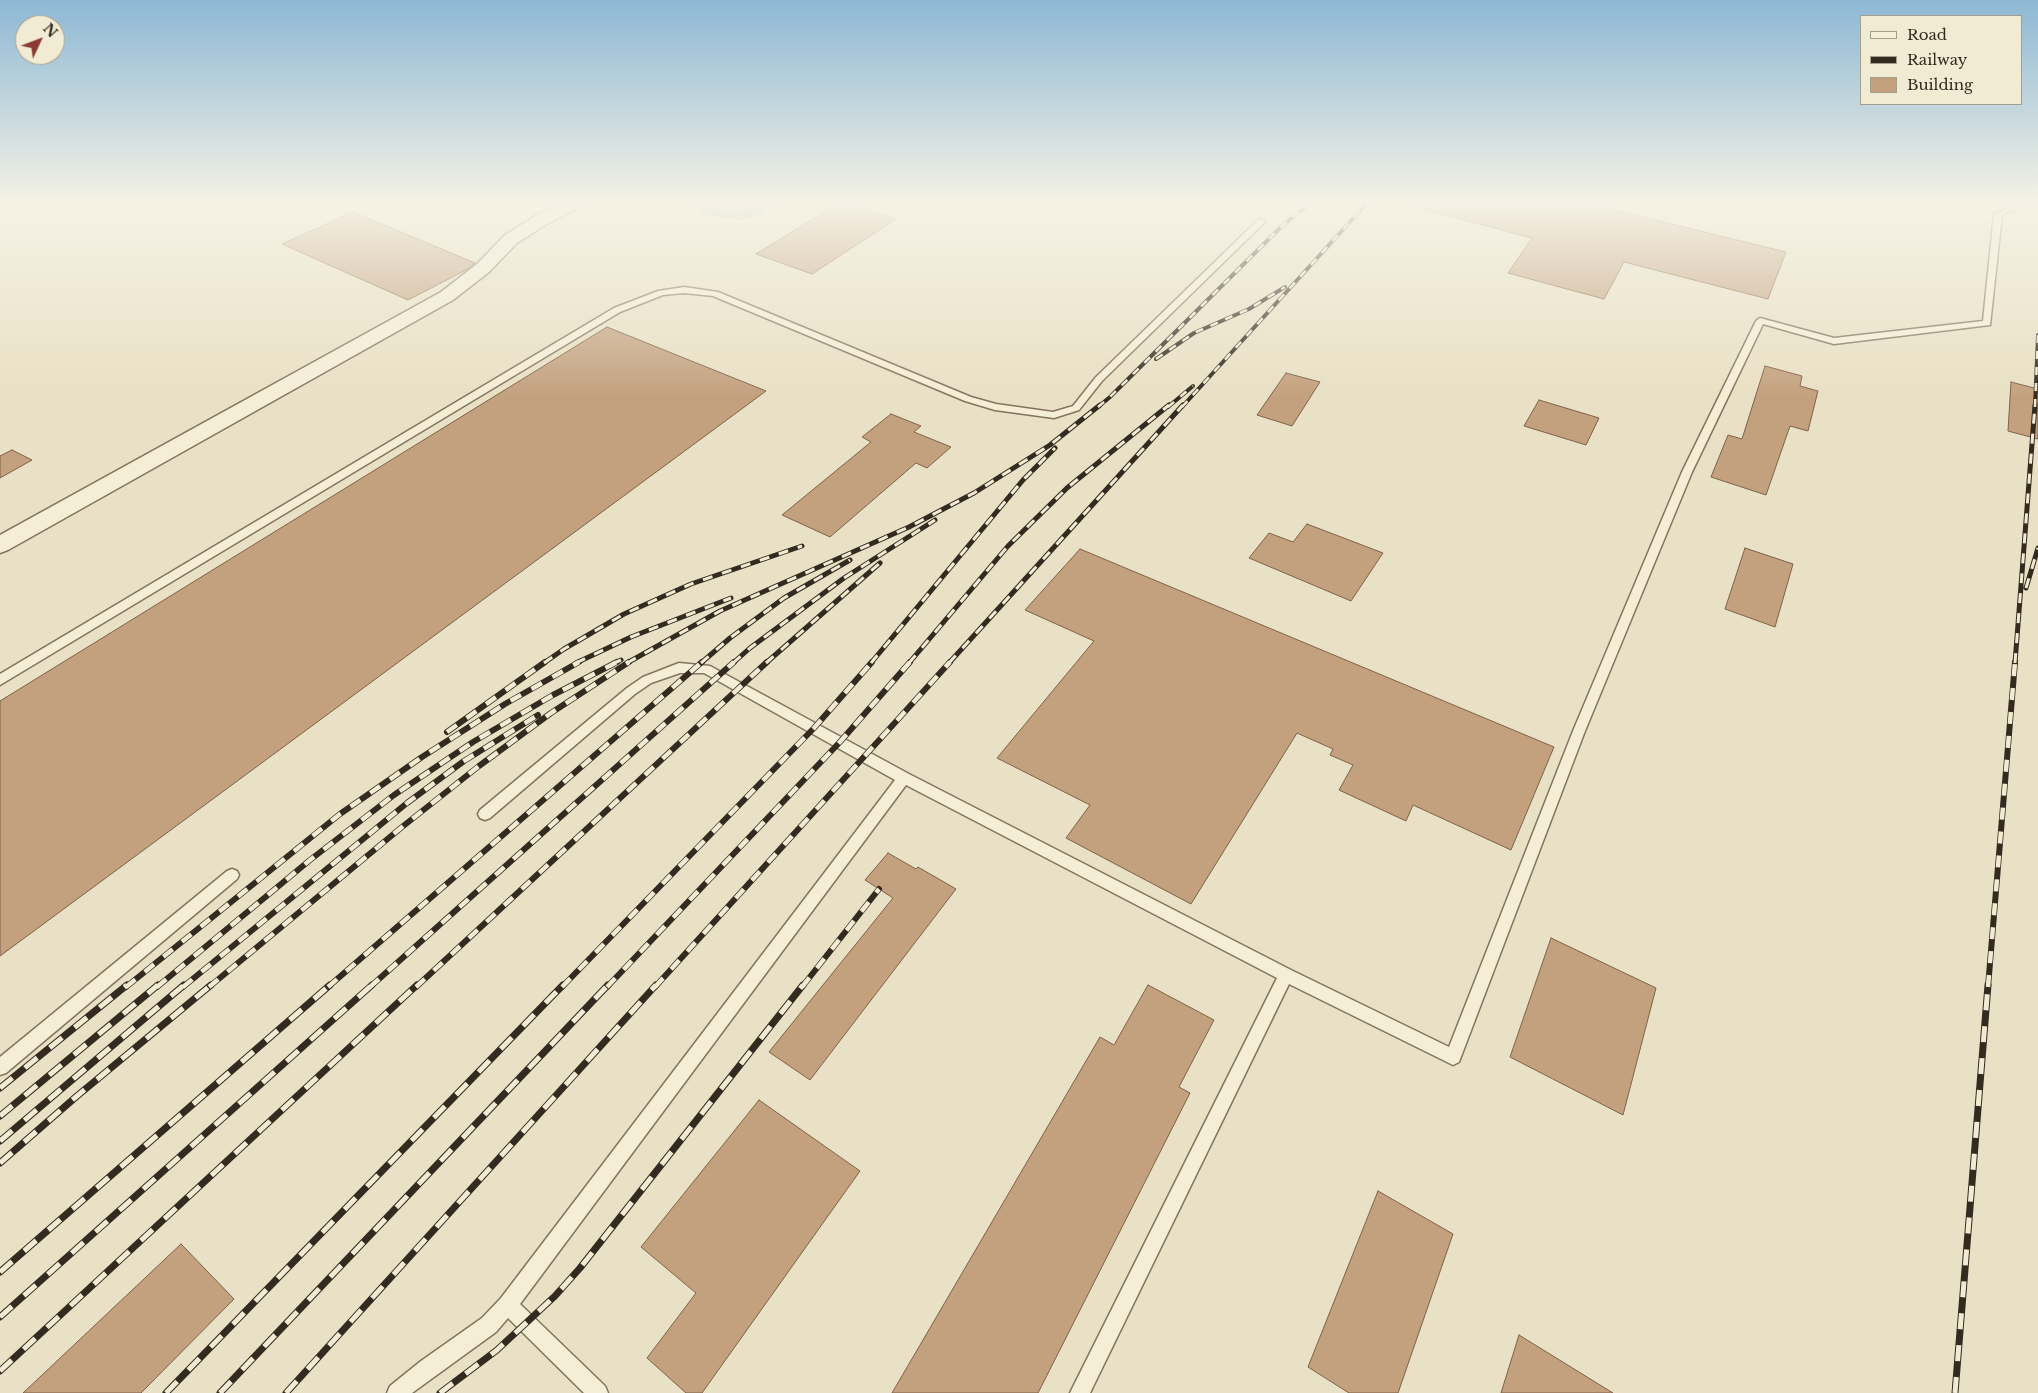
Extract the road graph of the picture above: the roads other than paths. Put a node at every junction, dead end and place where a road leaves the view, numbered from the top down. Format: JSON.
{"nodes":[{"id":1,"x":484,"y":267,"type":"edge"},
{"id":2,"x":1215,"y":267,"type":"edge"},
{"id":3,"x":1993,"y":267,"type":"edge"},
{"id":4,"x":0,"y":545,"type":"edge"},
{"id":5,"x":0,"y":680,"type":"edge"},
{"id":6,"x":904,"y":778,"type":"junction"},
{"id":7,"x":485,"y":814,"type":"dead end"},
{"id":8,"x":232,"y":875,"type":"dead end"},
{"id":9,"x":1286,"y":975,"type":"junction"},
{"id":10,"x":0,"y":1067,"type":"edge"},
{"id":11,"x":508,"y":1305,"type":"junction"},
{"id":12,"x":397,"y":1393,"type":"edge"},
{"id":13,"x":598,"y":1393,"type":"edge"},
{"id":14,"x":1080,"y":1393,"type":"edge"}],
"edges":[{"from":1,"to":4,"type":"street"},
{"from":2,"to":5,"type":"lane"},
{"from":3,"to":9,"type":"lane"},
{"from":6,"to":7,"type":"lane"},
{"from":6,"to":9,"type":"lane"},
{"from":6,"to":11,"type":"lane"},
{"from":8,"to":10,"type":"lane"},
{"from":9,"to":14,"type":"lane"},
{"from":11,"to":12,"type":"lane"},
{"from":11,"to":13,"type":"lane"}]}
